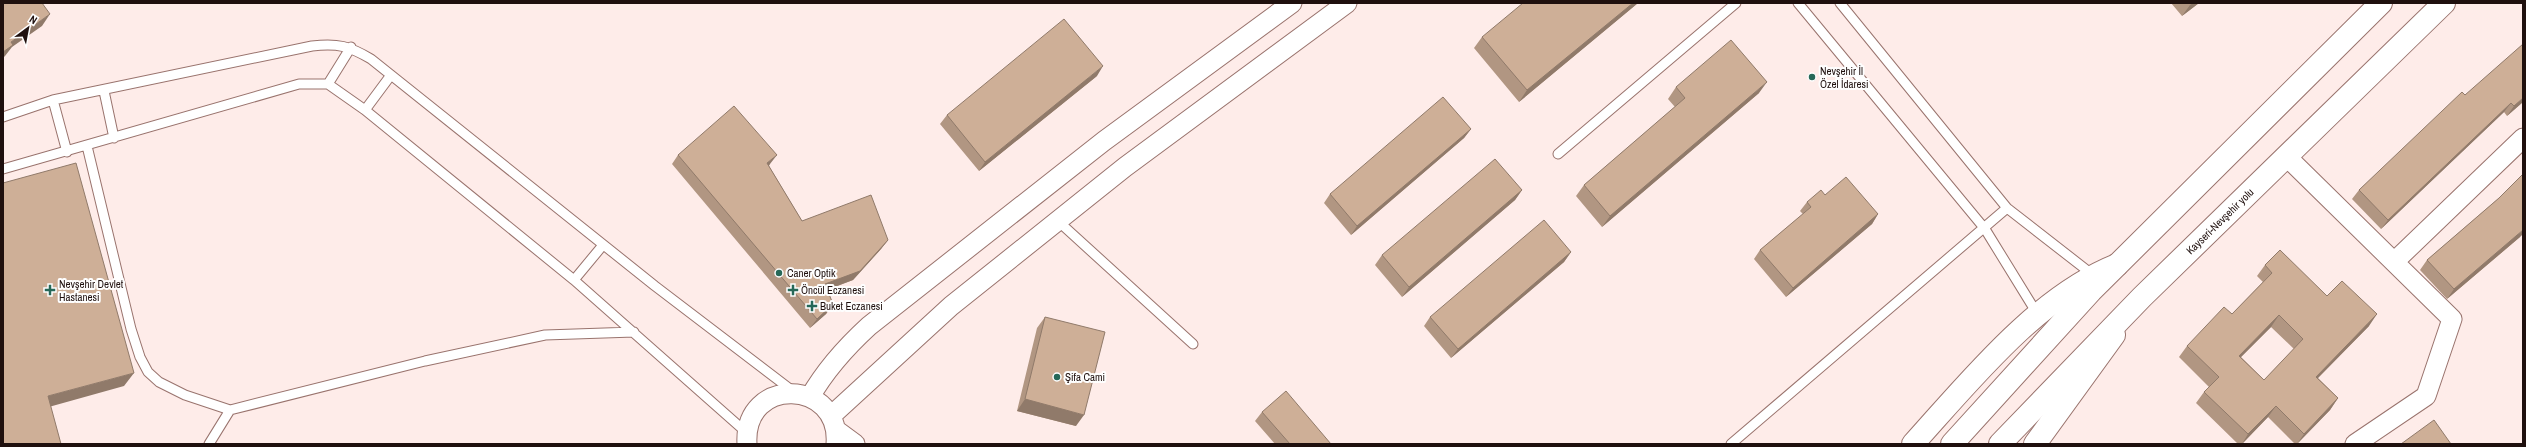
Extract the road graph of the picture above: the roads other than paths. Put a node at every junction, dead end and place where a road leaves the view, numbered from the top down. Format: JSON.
{"nodes":[{"id":1,"x":1292,"y":3,"type":"edge"},
{"id":2,"x":1347,"y":3,"type":"edge"},
{"id":3,"x":1736,"y":3,"type":"edge"},
{"id":4,"x":1798,"y":3,"type":"edge"},
{"id":5,"x":1840,"y":3,"type":"edge"},
{"id":6,"x":2380,"y":3,"type":"edge"},
{"id":7,"x":2444,"y":3,"type":"edge"},
{"id":8,"x":351,"y":47,"type":"junction"},
{"id":9,"x":391,"y":75,"type":"junction"},
{"id":10,"x":328,"y":84,"type":"junction"},
{"id":11,"x":104,"y":90,"type":"junction"},
{"id":12,"x":53,"y":100,"type":"junction"},
{"id":13,"x":365,"y":110,"type":"junction"},
{"id":14,"x":3,"y":117,"type":"edge"},
{"id":15,"x":114,"y":138,"type":"junction"},
{"id":16,"x":2523,"y":138,"type":"edge"},
{"id":17,"x":88,"y":146,"type":"junction"},
{"id":18,"x":67,"y":152,"type":"junction"},
{"id":19,"x":1558,"y":154,"type":"dead end"},
{"id":20,"x":2286,"y":156,"type":"junction"},
{"id":21,"x":3,"y":169,"type":"edge"},
{"id":22,"x":2007,"y":208,"type":"junction"},
{"id":23,"x":1058,"y":221,"type":"junction"},
{"id":24,"x":1985,"y":229,"type":"junction"},
{"id":25,"x":603,"y":245,"type":"junction"},
{"id":26,"x":2395,"y":261,"type":"junction"},
{"id":27,"x":2117,"y":265,"type":"junction"},
{"id":28,"x":2093,"y":275,"type":"junction"},
{"id":29,"x":574,"y":280,"type":"junction"},
{"id":30,"x":2142,"y":297,"type":"junction"},
{"id":31,"x":2038,"y":315,"type":"junction"},
{"id":32,"x":634,"y":332,"type":"junction"},
{"id":33,"x":1193,"y":344,"type":"dead end"},
{"id":34,"x":803,"y":395,"type":"junction"},
{"id":35,"x":230,"y":410,"type":"junction"},
{"id":36,"x":834,"y":430,"type":"edge"},
{"id":37,"x":2052,"y":434,"type":"edge"},
{"id":38,"x":747,"y":438,"type":"edge"},
{"id":39,"x":208,"y":444,"type":"edge"},
{"id":40,"x":855,"y":444,"type":"edge"},
{"id":41,"x":1732,"y":444,"type":"edge"},
{"id":42,"x":1913,"y":444,"type":"edge"},
{"id":43,"x":1952,"y":444,"type":"edge"},
{"id":44,"x":2000,"y":444,"type":"edge"},
{"id":45,"x":2035,"y":444,"type":"edge"},
{"id":46,"x":2355,"y":444,"type":"edge"}],
"edges":[{"from":1,"to":34,"type":"street"},
{"from":2,"to":23,"type":"street"},
{"from":3,"to":19,"type":"lane"},
{"from":4,"to":24,"type":"lane"},
{"from":5,"to":22,"type":"lane"},
{"from":6,"to":27,"type":"main road"},
{"from":7,"to":20,"type":"main road","name":"Kayseri-Nevşehir yolu"},
{"from":8,"to":9,"type":"lane"},
{"from":8,"to":10,"type":"lane"},
{"from":8,"to":11,"type":"lane"},
{"from":9,"to":13,"type":"lane"},
{"from":9,"to":25,"type":"lane"},
{"from":10,"to":13,"type":"lane"},
{"from":10,"to":15,"type":"lane"},
{"from":11,"to":12,"type":"lane"},
{"from":11,"to":15,"type":"lane"},
{"from":12,"to":14,"type":"lane"},
{"from":12,"to":18,"type":"lane"},
{"from":13,"to":29,"type":"lane"},
{"from":15,"to":17,"type":"lane"},
{"from":16,"to":26,"type":"street"},
{"from":17,"to":18,"type":"lane"},
{"from":17,"to":35,"type":"lane"},
{"from":18,"to":21,"type":"lane"},
{"from":20,"to":26,"type":"street"},
{"from":20,"to":30,"type":"main road","name":"Kayseri-Nevşehir yolu"},
{"from":22,"to":24,"type":"lane"},
{"from":22,"to":28,"type":"lane"},
{"from":23,"to":33,"type":"lane"},
{"from":23,"to":36,"type":"street"},
{"from":24,"to":31,"type":"lane"},
{"from":24,"to":41,"type":"lane"},
{"from":25,"to":29,"type":"lane"},
{"from":25,"to":34,"type":"lane"},
{"from":26,"to":46,"type":"street"},
{"from":27,"to":28,"type":"main road"},
{"from":27,"to":43,"type":"main road"},
{"from":28,"to":31,"type":"main road"},
{"from":29,"to":32,"type":"lane"},
{"from":30,"to":37,"type":"main road"},
{"from":30,"to":44,"type":"main road","name":"Kayseri-Nevşehir yolu"},
{"from":31,"to":42,"type":"main road"},
{"from":32,"to":35,"type":"lane"},
{"from":32,"to":38,"type":"lane"},
{"from":34,"to":36,"type":"street"},
{"from":34,"to":38,"type":"street"},
{"from":35,"to":39,"type":"lane"},
{"from":36,"to":40,"type":"street"},
{"from":37,"to":45,"type":"main road"}]}
